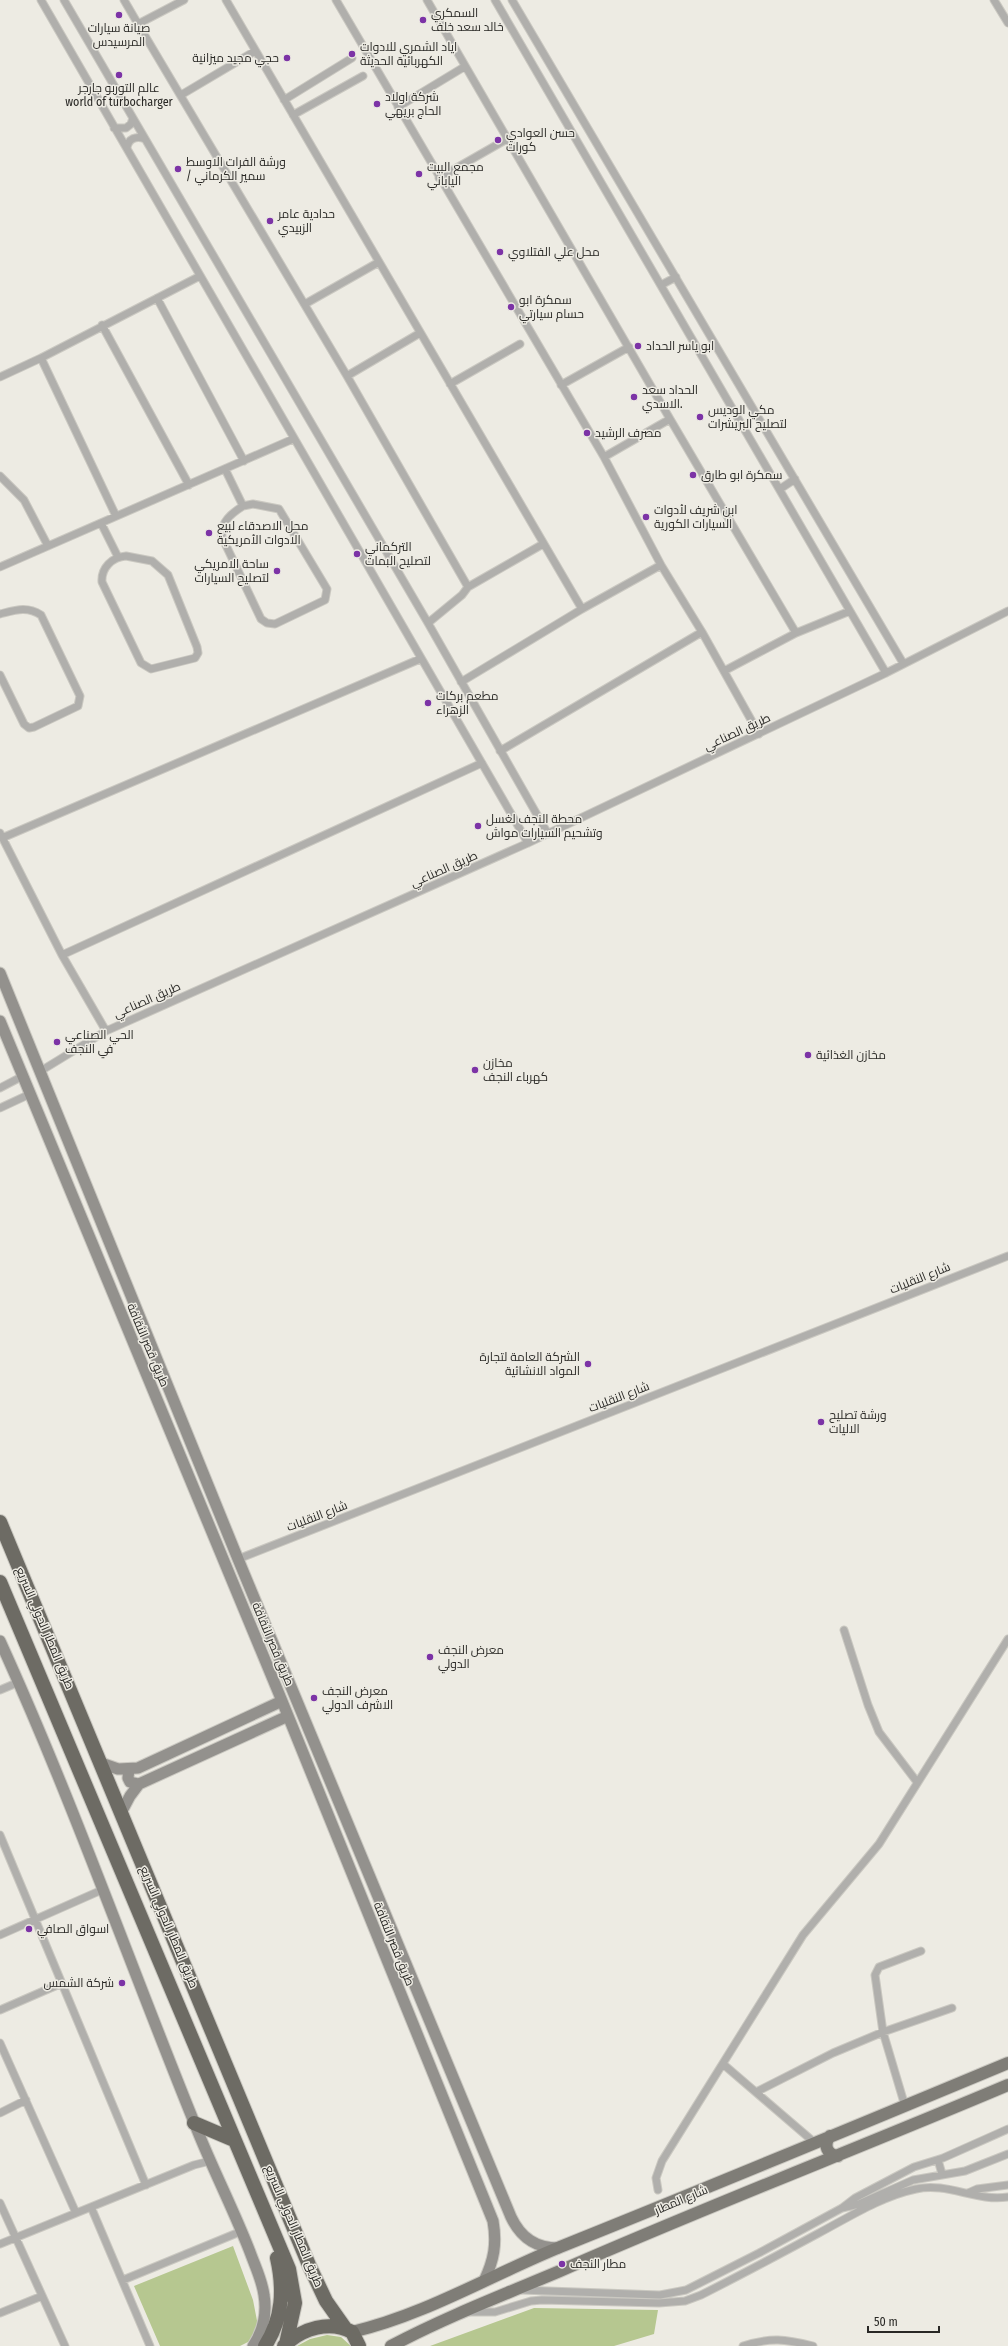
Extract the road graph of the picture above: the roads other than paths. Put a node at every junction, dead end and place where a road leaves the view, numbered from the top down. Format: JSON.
{"nodes":[{"id":1,"x":41,"y":0,"type":"edge"},
{"id":2,"x":64,"y":0,"type":"edge"},
{"id":3,"x":124,"y":0,"type":"edge"},
{"id":4,"x":184,"y":0,"type":"edge"},
{"id":5,"x":226,"y":0,"type":"edge"},
{"id":6,"x":336,"y":0,"type":"edge"},
{"id":7,"x":427,"y":0,"type":"edge"},
{"id":8,"x":495,"y":0,"type":"edge"},
{"id":9,"x":512,"y":0,"type":"edge"},
{"id":10,"x":994,"y":0,"type":"edge"},
{"id":11,"x":1008,"y":23,"type":"edge"},
{"id":12,"x":138,"y":24,"type":"junction"},
{"id":13,"x":255,"y":51,"type":"junction"},
{"id":14,"x":352,"y":58,"type":"dead end"},
{"id":15,"x":464,"y":67,"type":"junction"},
{"id":16,"x":363,"y":76,"type":"dead end"},
{"id":17,"x":181,"y":95,"type":"junction"},
{"id":18,"x":284,"y":100,"type":"junction"},
{"id":19,"x":398,"y":107,"type":"junction"},
{"id":20,"x":293,"y":115,"type":"junction"},
{"id":21,"x":133,"y":118,"type":"junction"},
{"id":22,"x":114,"y":128,"type":"junction"},
{"id":23,"x":145,"y":139,"type":"junction"},
{"id":24,"x":507,"y":139,"type":"junction"},
{"id":25,"x":127,"y":148,"type":"junction"},
{"id":26,"x":439,"y":178,"type":"junction"},
{"id":27,"x":379,"y":262,"type":"junction"},
{"id":28,"x":200,"y":276,"type":"junction"},
{"id":29,"x":676,"y":277,"type":"junction"},
{"id":30,"x":661,"y":285,"type":"junction"},
{"id":31,"x":157,"y":298,"type":"junction"},
{"id":32,"x":305,"y":304,"type":"junction"},
{"id":33,"x":102,"y":325,"type":"junction"},
{"id":34,"x":420,"y":333,"type":"junction"},
{"id":35,"x":520,"y":344,"type":"dead end"},
{"id":36,"x":629,"y":347,"type":"junction"},
{"id":37,"x":41,"y":358,"type":"junction"},
{"id":38,"x":347,"y":376,"type":"junction"},
{"id":39,"x":0,"y":377,"type":"edge"},
{"id":40,"x":450,"y":384,"type":"junction"},
{"id":41,"x":560,"y":385,"type":"junction"},
{"id":42,"x":670,"y":420,"type":"junction"},
{"id":43,"x":293,"y":439,"type":"junction"},
{"id":44,"x":604,"y":457,"type":"junction"},
{"id":45,"x":244,"y":461,"type":"junction"},
{"id":46,"x":225,"y":469,"type":"junction"},
{"id":47,"x":0,"y":476,"type":"edge"},
{"id":48,"x":795,"y":480,"type":"junction"},
{"id":49,"x":189,"y":485,"type":"junction"},
{"id":50,"x":780,"y":489,"type":"junction"},
{"id":51,"x":243,"y":506,"type":"junction"},
{"id":52,"x":116,"y":516,"type":"junction"},
{"id":53,"x":102,"y":523,"type":"junction"},
{"id":54,"x":543,"y":544,"type":"junction"},
{"id":55,"x":48,"y":546,"type":"junction"},
{"id":56,"x":118,"y":557,"type":"junction"},
{"id":57,"x":661,"y":565,"type":"junction"},
{"id":58,"x":0,"y":567,"type":"edge"},
{"id":59,"x":468,"y":587,"type":"junction"},
{"id":60,"x":582,"y":609,"type":"junction"},
{"id":61,"x":850,"y":611,"type":"junction"},
{"id":62,"x":1008,"y":611,"type":"edge"},
{"id":63,"x":0,"y":614,"type":"edge"},
{"id":64,"x":428,"y":623,"type":"junction"},
{"id":65,"x":702,"y":632,"type":"junction"},
{"id":66,"x":796,"y":632,"type":"junction"},
{"id":67,"x":420,"y":659,"type":"junction"},
{"id":68,"x":903,"y":663,"type":"junction"},
{"id":69,"x":724,"y":671,"type":"junction"},
{"id":70,"x":886,"y":673,"type":"junction"},
{"id":71,"x":0,"y":675,"type":"edge"},
{"id":72,"x":461,"y":682,"type":"junction"},
{"id":73,"x":759,"y":734,"type":"junction"},
{"id":74,"x":500,"y":751,"type":"junction"},
{"id":75,"x":482,"y":763,"type":"junction"},
{"id":76,"x":548,"y":834,"type":"junction"},
{"id":77,"x":1,"y":835,"type":"edge"},
{"id":78,"x":528,"y":843,"type":"junction"},
{"id":79,"x":62,"y":955,"type":"junction"},
{"id":80,"x":2,"y":977,"type":"edge"},
{"id":81,"x":0,"y":1021,"type":"edge"},
{"id":82,"x":106,"y":1032,"type":"junction"},
{"id":83,"x":26,"y":1039,"type":"junction"},
{"id":84,"x":10,"y":1045,"type":"junction"},
{"id":85,"x":39,"y":1072,"type":"junction"},
{"id":86,"x":23,"y":1076,"type":"junction"},
{"id":87,"x":0,"y":1088,"type":"edge"},
{"id":88,"x":30,"y":1094,"type":"junction"},
{"id":89,"x":0,"y":1108,"type":"edge"},
{"id":90,"x":96,"y":1212,"type":"junction"},
{"id":91,"x":82,"y":1220,"type":"junction"},
{"id":92,"x":1008,"y":1256,"type":"edge"},
{"id":93,"x":0,"y":1522,"type":"edge"},
{"id":94,"x":238,"y":1559,"type":"junction"},
{"id":95,"x":0,"y":1582,"type":"edge"},
{"id":96,"x":844,"y":1630,"type":"dead end"},
{"id":97,"x":1008,"y":1639,"type":"edge"},
{"id":98,"x":0,"y":1641,"type":"edge"},
{"id":99,"x":19,"y":1682,"type":"junction"},
{"id":100,"x":0,"y":1690,"type":"edge"},
{"id":101,"x":282,"y":1701,"type":"junction"},
{"id":102,"x":77,"y":1704,"type":"junction"},
{"id":103,"x":53,"y":1709,"type":"junction"},
{"id":104,"x":288,"y":1716,"type":"junction"},
{"id":105,"x":95,"y":1750,"type":"junction"},
{"id":106,"x":73,"y":1758,"type":"junction"},
{"id":107,"x":101,"y":1763,"type":"junction"},
{"id":108,"x":129,"y":1769,"type":"junction"},
{"id":109,"x":918,"y":1782,"type":"junction"},
{"id":110,"x":139,"y":1784,"type":"junction"},
{"id":111,"x":122,"y":1811,"type":"junction"},
{"id":112,"x":0,"y":1835,"type":"edge"},
{"id":113,"x":104,"y":1889,"type":"junction"},
{"id":114,"x":36,"y":1920,"type":"junction"},
{"id":115,"x":0,"y":1935,"type":"edge"},
{"id":116,"x":921,"y":1951,"type":"dead end"},
{"id":117,"x":62,"y":1983,"type":"junction"},
{"id":118,"x":952,"y":2008,"type":"dead end"},
{"id":119,"x":0,"y":2010,"type":"edge"},
{"id":120,"x":884,"y":2032,"type":"junction"},
{"id":121,"x":0,"y":2043,"type":"edge"},
{"id":122,"x":1008,"y":2063,"type":"edge"},
{"id":123,"x":723,"y":2064,"type":"junction"},
{"id":124,"x":1008,"y":2085,"type":"edge"},
{"id":125,"x":756,"y":2092,"type":"junction"},
{"id":126,"x":26,"y":2100,"type":"junction"},
{"id":127,"x":905,"y":2106,"type":"junction"},
{"id":128,"x":0,"y":2113,"type":"edge"},
{"id":129,"x":194,"y":2123,"type":"junction"},
{"id":130,"x":1008,"y":2129,"type":"edge"},
{"id":131,"x":830,"y":2136,"type":"junction"},
{"id":132,"x":234,"y":2140,"type":"junction"},
{"id":133,"x":815,"y":2143,"type":"junction"},
{"id":134,"x":792,"y":2153,"type":"junction"},
{"id":135,"x":1008,"y":2154,"type":"edge"},
{"id":136,"x":838,"y":2156,"type":"junction"},
{"id":137,"x":938,"y":2160,"type":"junction"},
{"id":138,"x":210,"y":2161,"type":"junction"},
{"id":139,"x":802,"y":2171,"type":"junction"},
{"id":140,"x":942,"y":2174,"type":"junction"},
{"id":141,"x":146,"y":2185,"type":"junction"},
{"id":142,"x":1008,"y":2185,"type":"edge"},
{"id":143,"x":658,"y":2190,"type":"dead end"},
{"id":144,"x":968,"y":2193,"type":"junction"},
{"id":145,"x":1008,"y":2197,"type":"edge"},
{"id":146,"x":0,"y":2202,"type":"edge"},
{"id":147,"x":91,"y":2207,"type":"junction"},
{"id":148,"x":842,"y":2208,"type":"junction"},
{"id":149,"x":76,"y":2213,"type":"junction"},
{"id":150,"x":268,"y":2216,"type":"junction"},
{"id":151,"x":242,"y":2231,"type":"junction"},
{"id":152,"x":16,"y":2238,"type":"junction"},
{"id":153,"x":0,"y":2244,"type":"edge"},
{"id":154,"x":558,"y":2248,"type":"junction"},
{"id":155,"x":123,"y":2280,"type":"junction"},
{"id":156,"x":484,"y":2281,"type":"junction"},
{"id":157,"x":516,"y":2290,"type":"junction"},
{"id":158,"x":42,"y":2296,"type":"junction"},
{"id":159,"x":462,"y":2312,"type":"junction"},
{"id":160,"x":0,"y":2313,"type":"edge"},
{"id":161,"x":349,"y":2330,"type":"junction"},
{"id":162,"x":285,"y":2345,"type":"edge"},
{"id":163,"x":64,"y":2346,"type":"edge"},
{"id":164,"x":150,"y":2346,"type":"edge"},
{"id":165,"x":253,"y":2346,"type":"edge"},
{"id":166,"x":265,"y":2346,"type":"edge"},
{"id":167,"x":360,"y":2346,"type":"edge"},
{"id":168,"x":391,"y":2346,"type":"edge"},
{"id":169,"x":743,"y":2346,"type":"edge"},
{"id":170,"x":813,"y":2346,"type":"edge"}],
"edges":[{"from":1,"to":22,"type":"street"},
{"from":2,"to":21,"type":"street"},
{"from":3,"to":12,"type":"street"},
{"from":4,"to":12,"type":"street"},
{"from":5,"to":13,"type":"street"},
{"from":6,"to":19,"type":"street"},
{"from":7,"to":15,"type":"street"},
{"from":8,"to":30,"type":"street"},
{"from":9,"to":29,"type":"street"},
{"from":10,"to":11,"type":"street"},
{"from":12,"to":17,"type":"street"},
{"from":13,"to":17,"type":"street"},
{"from":13,"to":18,"type":"street"},
{"from":14,"to":18,"type":"street"},
{"from":15,"to":19,"type":"street"},
{"from":15,"to":24,"type":"street"},
{"from":16,"to":20,"type":"street"},
{"from":17,"to":32,"type":"street"},
{"from":18,"to":20,"type":"street"},
{"from":19,"to":26,"type":"street"},
{"from":20,"to":27,"type":"street"},
{"from":21,"to":22,"type":"street"},
{"from":21,"to":23,"type":"street"},
{"from":22,"to":25,"type":"street"},
{"from":23,"to":25,"type":"street"},
{"from":23,"to":64,"type":"street"},
{"from":24,"to":26,"type":"street"},
{"from":24,"to":36,"type":"street"},
{"from":25,"to":28,"type":"street"},
{"from":26,"to":41,"type":"street"},
{"from":27,"to":32,"type":"street"},
{"from":27,"to":34,"type":"street"},
{"from":28,"to":31,"type":"street"},
{"from":28,"to":43,"type":"street"},
{"from":29,"to":30,"type":"street"},
{"from":29,"to":48,"type":"street"},
{"from":30,"to":50,"type":"street"},
{"from":31,"to":33,"type":"street"},
{"from":31,"to":45,"type":"street"},
{"from":32,"to":38,"type":"street"},
{"from":33,"to":37,"type":"street"},
{"from":33,"to":49,"type":"street"},
{"from":34,"to":38,"type":"street"},
{"from":34,"to":40,"type":"street"},
{"from":35,"to":40,"type":"street"},
{"from":36,"to":41,"type":"street"},
{"from":36,"to":42,"type":"street"},
{"from":37,"to":39,"type":"street"},
{"from":37,"to":52,"type":"street"},
{"from":38,"to":59,"type":"street"},
{"from":40,"to":54,"type":"street"},
{"from":41,"to":44,"type":"street"},
{"from":42,"to":44,"type":"street"},
{"from":42,"to":66,"type":"street"},
{"from":43,"to":45,"type":"street"},
{"from":43,"to":67,"type":"street"},
{"from":44,"to":57,"type":"street"},
{"from":45,"to":46,"type":"street"},
{"from":46,"to":49,"type":"street"},
{"from":46,"to":51,"type":"street"},
{"from":47,"to":55,"type":"street"},
{"from":48,"to":50,"type":"street"},
{"from":48,"to":68,"type":"street"},
{"from":49,"to":52,"type":"street"},
{"from":50,"to":61,"type":"street"},
{"from":51,"to":51,"type":"street"},
{"from":52,"to":53,"type":"street"},
{"from":53,"to":55,"type":"street"},
{"from":53,"to":56,"type":"street"},
{"from":54,"to":59,"type":"street"},
{"from":54,"to":60,"type":"street"},
{"from":55,"to":58,"type":"street"},
{"from":56,"to":56,"type":"street"},
{"from":57,"to":60,"type":"street"},
{"from":57,"to":65,"type":"street"},
{"from":59,"to":64,"type":"street"},
{"from":60,"to":72,"type":"street"},
{"from":61,"to":66,"type":"street"},
{"from":61,"to":70,"type":"street"},
{"from":62,"to":68,"type":"street","name":"طريق الصناعي"},
{"from":63,"to":71,"type":"street"},
{"from":64,"to":72,"type":"street"},
{"from":65,"to":69,"type":"street"},
{"from":65,"to":74,"type":"street"},
{"from":66,"to":69,"type":"street"},
{"from":67,"to":75,"type":"street"},
{"from":67,"to":77,"type":"street"},
{"from":68,"to":70,"type":"street","name":"طريق الصناعي"},
{"from":69,"to":73,"type":"street"},
{"from":70,"to":73,"type":"street","name":"طريق الصناعي"},
{"from":72,"to":74,"type":"street"},
{"from":73,"to":76,"type":"street","name":"طريق الصناعي"},
{"from":74,"to":76,"type":"street"},
{"from":75,"to":78,"type":"street"},
{"from":75,"to":79,"type":"street"},
{"from":76,"to":78,"type":"street","name":"طريق الصناعي"},
{"from":77,"to":79,"type":"street"},
{"from":78,"to":82,"type":"street","name":"طريق الصناعي"},
{"from":79,"to":82,"type":"street"},
{"from":80,"to":83,"type":"street","name":"طريق قصر الثقافة"},
{"from":81,"to":84,"type":"street","name":"طريق قصر الثقافة"},
{"from":82,"to":85,"type":"street","name":"طريق الصناعي"},
{"from":83,"to":84,"type":"street"},
{"from":83,"to":85,"type":"street","name":"طريق قصر الثقافة"},
{"from":84,"to":86,"type":"street","name":"طريق قصر الثقافة"},
{"from":85,"to":90,"type":"street","name":"طريق قصر الثقافة"},
{"from":86,"to":87,"type":"street"},
{"from":86,"to":88,"type":"street","name":"طريق قصر الثقافة"},
{"from":88,"to":89,"type":"street"},
{"from":88,"to":91,"type":"street","name":"طريق قصر الثقافة"},
{"from":90,"to":91,"type":"street"},
{"from":90,"to":94,"type":"street","name":"طريق قصر الثقافة"},
{"from":91,"to":101,"type":"street","name":"طريق قصر الثقافة"},
{"from":92,"to":94,"type":"street","name":"شارع النقليات"},
{"from":93,"to":102,"type":"highway","name":"طريق المطار الحولي السريع"},
{"from":94,"to":154,"type":"street","name":"طريق قصر الثقافة"},
{"from":95,"to":103,"type":"highway","name":"طريق المطار الحولي السريع"},
{"from":96,"to":109,"type":"street"},
{"from":97,"to":109,"type":"street"},
{"from":98,"to":99,"type":"street"},
{"from":99,"to":100,"type":"street"},
{"from":99,"to":113,"type":"street"},
{"from":101,"to":104,"type":"street","name":"طريق قصر الثقافة"},
{"from":101,"to":108,"type":"street"},
{"from":102,"to":103,"type":"highway"},
{"from":102,"to":105,"type":"highway","name":"طريق المطار الحولي السريع"},
{"from":103,"to":106,"type":"highway","name":"طريق المطار الحولي السريع"},
{"from":104,"to":110,"type":"street"},
{"from":104,"to":156,"type":"street","name":"طريق قصر الثقافة"},
{"from":105,"to":106,"type":"highway"},
{"from":105,"to":107,"type":"highway","name":"طريق المطار الحولي السريع"},
{"from":106,"to":132,"type":"highway","name":"طريق المطار الحولي السريع"},
{"from":107,"to":108,"type":"street"},
{"from":107,"to":111,"type":"highway","name":"طريق المطار الحولي السريع"},
{"from":108,"to":110,"type":"street"},
{"from":109,"to":123,"type":"street"},
{"from":110,"to":111,"type":"street"},
{"from":111,"to":161,"type":"highway","name":"طريق المطار الحولي السريع"},
{"from":112,"to":114,"type":"street"},
{"from":113,"to":114,"type":"street"},
{"from":113,"to":129,"type":"street"},
{"from":114,"to":115,"type":"street"},
{"from":114,"to":117,"type":"street"},
{"from":116,"to":120,"type":"street"},
{"from":117,"to":119,"type":"street"},
{"from":117,"to":141,"type":"street"},
{"from":118,"to":120,"type":"street"},
{"from":120,"to":125,"type":"street"},
{"from":120,"to":127,"type":"street"},
{"from":121,"to":126,"type":"street"},
{"from":122,"to":127,"type":"main road","name":"شارع المطار"},
{"from":123,"to":125,"type":"street"},
{"from":123,"to":143,"type":"street"},
{"from":124,"to":136,"type":"main road","name":"شارع المطار"},
{"from":125,"to":133,"type":"street"},
{"from":126,"to":128,"type":"street"},
{"from":126,"to":149,"type":"street"},
{"from":127,"to":131,"type":"main road","name":"شارع المطار"},
{"from":129,"to":132,"type":"highway"},
{"from":129,"to":138,"type":"street"},
{"from":130,"to":137,"type":"street"},
{"from":131,"to":133,"type":"main road","name":"شارع المطار"},
{"from":131,"to":136,"type":"main road"},
{"from":132,"to":150,"type":"highway","name":"طريق المطار الحولي السريع"},
{"from":133,"to":134,"type":"main road","name":"شارع المطار"},
{"from":134,"to":139,"type":"main road"},
{"from":134,"to":154,"type":"main road","name":"شارع المطار"},
{"from":135,"to":140,"type":"street"},
{"from":136,"to":139,"type":"main road","name":"شارع المطار"},
{"from":137,"to":140,"type":"street"},
{"from":137,"to":148,"type":"street"},
{"from":138,"to":141,"type":"street"},
{"from":138,"to":151,"type":"street"},
{"from":139,"to":157,"type":"main road","name":"شارع المطار"},
{"from":140,"to":148,"type":"street"},
{"from":141,"to":147,"type":"street"},
{"from":142,"to":144,"type":"street"},
{"from":144,"to":145,"type":"street"},
{"from":144,"to":159,"type":"street"},
{"from":146,"to":152,"type":"street"},
{"from":147,"to":149,"type":"street"},
{"from":147,"to":155,"type":"street"},
{"from":148,"to":157,"type":"street"},
{"from":149,"to":152,"type":"street"},
{"from":150,"to":162,"type":"highway","name":"طريق المطار الحولي السريع"},
{"from":150,"to":166,"type":"highway"},
{"from":151,"to":155,"type":"street"},
{"from":151,"to":165,"type":"street"},
{"from":152,"to":153,"type":"street"},
{"from":152,"to":158,"type":"street"},
{"from":154,"to":156,"type":"main road","name":"شارع المطار"},
{"from":155,"to":164,"type":"street"},
{"from":156,"to":161,"type":"main road","name":"شارع المطار"},
{"from":157,"to":159,"type":"main road","name":"شارع المطار"},
{"from":158,"to":160,"type":"street"},
{"from":158,"to":163,"type":"street"},
{"from":159,"to":168,"type":"main road","name":"شارع المطار"},
{"from":161,"to":162,"type":"highway"},
{"from":161,"to":167,"type":"highway","name":"طريق المطار الحولي السريع"},
{"from":169,"to":170,"type":"street"}]}
